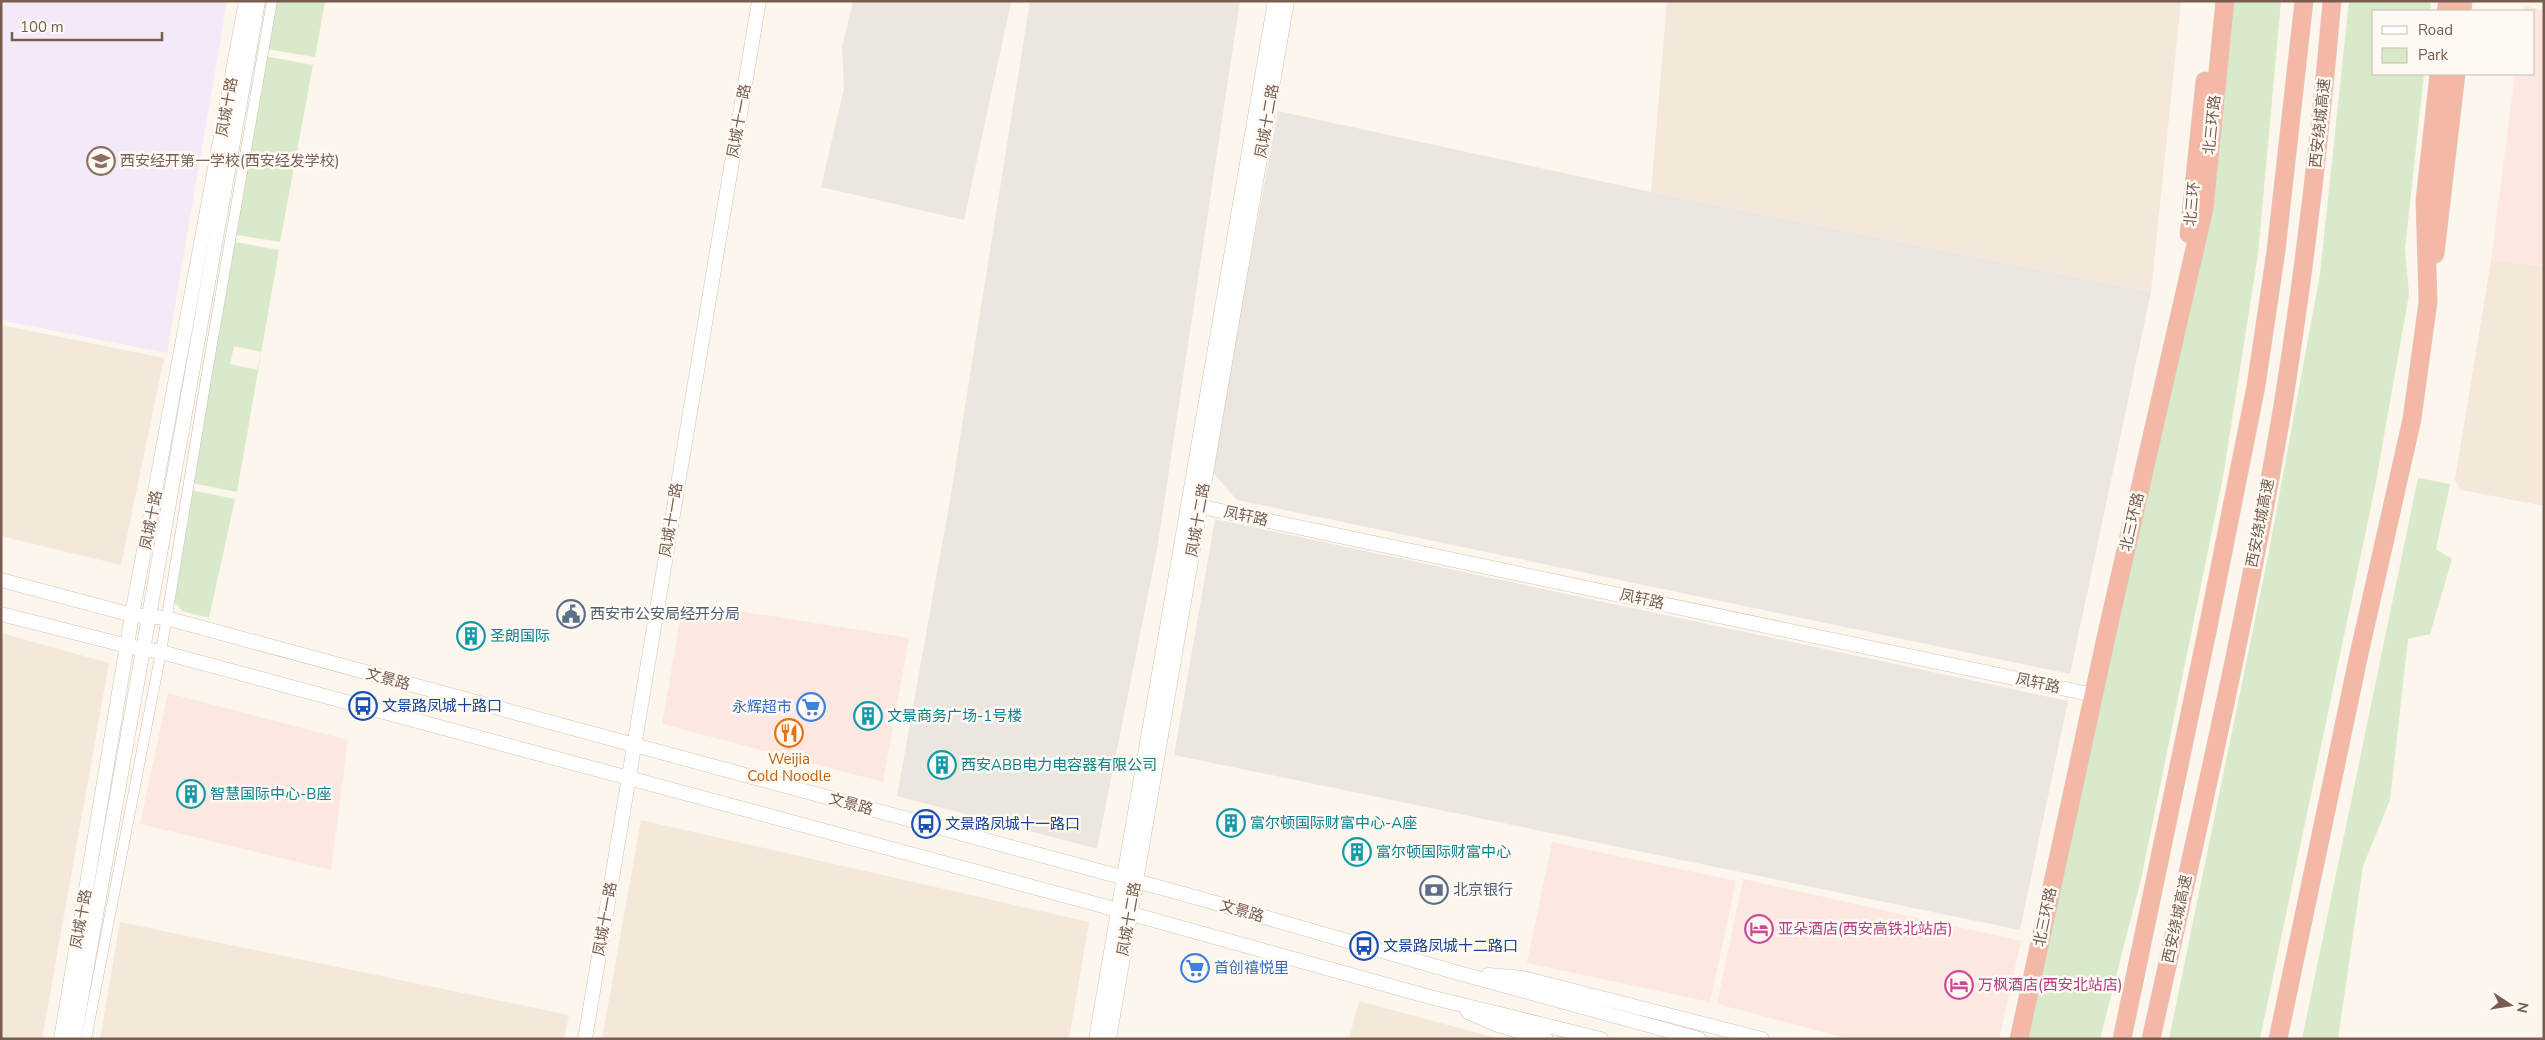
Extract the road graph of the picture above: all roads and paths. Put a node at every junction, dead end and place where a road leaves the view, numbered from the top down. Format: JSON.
{"nodes":[{"id":1,"x":246,"y":1,"type":"edge"},
{"id":2,"x":258,"y":1,"type":"edge"},
{"id":3,"x":272,"y":1,"type":"edge"},
{"id":4,"x":759,"y":1,"type":"edge"},
{"id":5,"x":1275,"y":1,"type":"edge"},
{"id":6,"x":1287,"y":1,"type":"edge"},
{"id":7,"x":2214,"y":1,"type":"edge"},
{"id":8,"x":2225,"y":1,"type":"edge"},
{"id":9,"x":2297,"y":1,"type":"edge"},
{"id":10,"x":2304,"y":1,"type":"edge"},
{"id":11,"x":2332,"y":1,"type":"edge"},
{"id":12,"x":2295,"y":72,"type":"junction"},
{"id":13,"x":2439,"y":75,"type":"edge"},
{"id":14,"x":2456,"y":75,"type":"edge"},
{"id":15,"x":2185,"y":287,"type":"junction"},
{"id":16,"x":2428,"y":302,"type":"junction"},
{"id":17,"x":1195,"y":506,"type":"junction"},
{"id":18,"x":1,"y":580,"type":"edge"},
{"id":19,"x":1,"y":614,"type":"edge"},
{"id":20,"x":132,"y":615,"type":"junction"},
{"id":21,"x":149,"y":618,"type":"junction"},
{"id":22,"x":166,"y":618,"type":"junction"},
{"id":23,"x":128,"y":646,"type":"junction"},
{"id":24,"x":145,"y":649,"type":"junction"},
{"id":25,"x":161,"y":652,"type":"junction"},
{"id":26,"x":2094,"y":695,"type":"junction"},
{"id":27,"x":634,"y":746,"type":"junction"},
{"id":28,"x":629,"y":778,"type":"junction"},
{"id":29,"x":2156,"y":878,"type":"junction"},
{"id":30,"x":1129,"y":880,"type":"junction"},
{"id":31,"x":1124,"y":912,"type":"junction"},
{"id":32,"x":1455,"y":972,"type":"junction"},
{"id":33,"x":1430,"y":997,"type":"junction"},
{"id":34,"x":2278,"y":1038,"type":"edge"},
{"id":35,"x":60,"y":1039,"type":"edge"},
{"id":36,"x":74,"y":1039,"type":"edge"},
{"id":37,"x":86,"y":1039,"type":"edge"},
{"id":38,"x":585,"y":1039,"type":"edge"},
{"id":39,"x":1096,"y":1039,"type":"edge"},
{"id":40,"x":1108,"y":1039,"type":"edge"},
{"id":41,"x":1546,"y":1039,"type":"edge"},
{"id":42,"x":1601,"y":1039,"type":"edge"},
{"id":43,"x":1699,"y":1039,"type":"edge"},
{"id":44,"x":1762,"y":1039,"type":"edge"},
{"id":45,"x":2019,"y":1039,"type":"edge"},
{"id":46,"x":2114,"y":1039,"type":"edge"},
{"id":47,"x":2122,"y":1039,"type":"edge"},
{"id":48,"x":2151,"y":1039,"type":"edge"}],
"edges":[{"from":1,"to":20,"type":"main road","name":"凤城十路"},
{"from":2,"to":21,"type":"main road","name":"凤城十路"},
{"from":3,"to":22,"type":"street"},
{"from":4,"to":27,"type":"main road","name":"凤城十一路"},
{"from":5,"to":17,"type":"main road","name":"凤城十二路"},
{"from":6,"to":17,"type":"main road","name":"凤城十二路"},
{"from":7,"to":15,"type":"highway","name":"北三环"},
{"from":8,"to":15,"type":"highway","name":"北三环路"},
{"from":9,"to":12,"type":"highway"},
{"from":10,"to":12,"type":"highway","name":"西安绕城高速"},
{"from":11,"to":48,"type":"highway","name":"西安绕城高速"},
{"from":12,"to":29,"type":"highway","name":"西安绕城高速"},
{"from":13,"to":16,"type":"highway"},
{"from":14,"to":16,"type":"highway"},
{"from":15,"to":26,"type":"highway","name":"北三环路"},
{"from":16,"to":34,"type":"highway"},
{"from":17,"to":26,"type":"main road","name":"凤轩路"},
{"from":17,"to":30,"type":"main road","name":"凤城十二路"},
{"from":18,"to":20,"type":"main road","name":"文景路"},
{"from":19,"to":23,"type":"main road"},
{"from":20,"to":21,"type":"main road","name":"文景路"},
{"from":20,"to":23,"type":"main road","name":"凤城十路"},
{"from":21,"to":22,"type":"main road","name":"文景路"},
{"from":21,"to":24,"type":"main road","name":"凤城十路"},
{"from":22,"to":25,"type":"street"},
{"from":22,"to":27,"type":"main road","name":"文景路"},
{"from":23,"to":24,"type":"main road"},
{"from":23,"to":35,"type":"main road","name":"凤城十路"},
{"from":24,"to":25,"type":"main road"},
{"from":24,"to":36,"type":"main road","name":"凤城十路"},
{"from":25,"to":28,"type":"main road"},
{"from":25,"to":37,"type":"street"},
{"from":26,"to":45,"type":"highway","name":"北三环路"},
{"from":27,"to":28,"type":"main road","name":"凤城十一路"},
{"from":27,"to":30,"type":"main road","name":"文景路"},
{"from":28,"to":31,"type":"main road"},
{"from":28,"to":38,"type":"main road","name":"凤城十一路"},
{"from":29,"to":46,"type":"highway"},
{"from":29,"to":47,"type":"highway","name":"西安绕城高速"},
{"from":30,"to":31,"type":"main road","name":"凤城十二路"},
{"from":30,"to":32,"type":"main road","name":"文景路"},
{"from":31,"to":33,"type":"main road"},
{"from":31,"to":39,"type":"main road","name":"凤城十二路"},
{"from":31,"to":40,"type":"main road","name":"凤城十二路"},
{"from":32,"to":43,"type":"main road","name":"文景路"},
{"from":32,"to":44,"type":"main road"},
{"from":33,"to":41,"type":"main road"},
{"from":33,"to":42,"type":"main road"}]}
